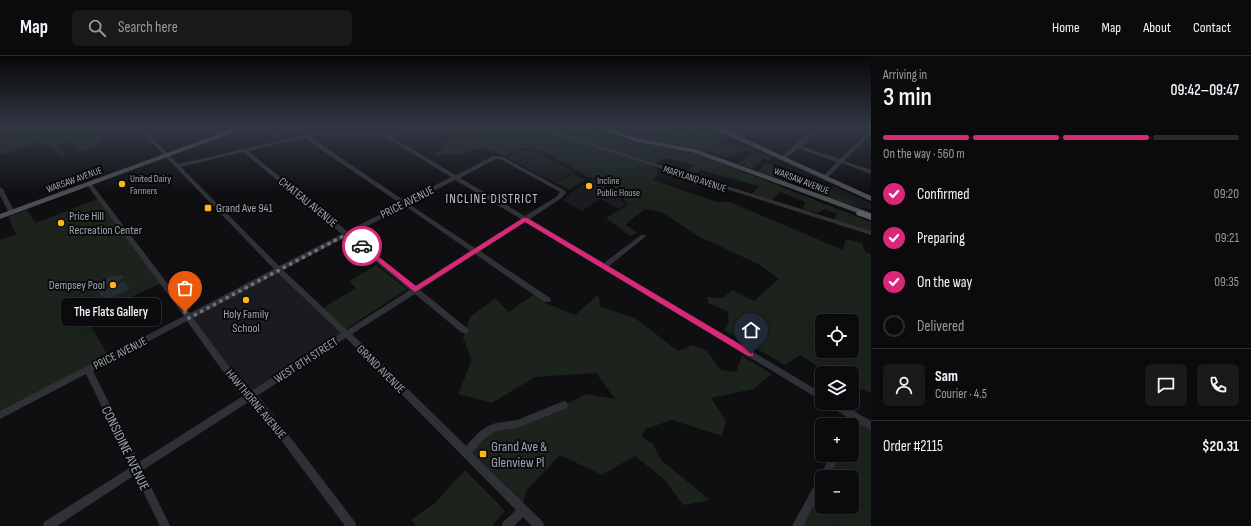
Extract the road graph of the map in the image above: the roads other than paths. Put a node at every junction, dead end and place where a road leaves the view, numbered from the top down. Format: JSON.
{"nodes":[{"id":1,"x":161,"y":149,"type":"edge"},
{"id":2,"x":184,"y":149,"type":"edge"},
{"id":3,"x":249,"y":149,"type":"edge"},
{"id":4,"x":325,"y":149,"type":"edge"},
{"id":5,"x":408,"y":149,"type":"edge"},
{"id":6,"x":604,"y":149,"type":"edge"},
{"id":7,"x":687,"y":149,"type":"edge"},
{"id":8,"x":760,"y":149,"type":"edge"},
{"id":9,"x":794,"y":149,"type":"edge"},
{"id":10,"x":805,"y":149,"type":"edge"},
{"id":11,"x":854,"y":149,"type":"edge"},
{"id":12,"x":244,"y":150,"type":"junction"},
{"id":13,"x":167,"y":155,"type":"junction"},
{"id":14,"x":782,"y":159,"type":"junction"},
{"id":15,"x":842,"y":162,"type":"junction"},
{"id":16,"x":177,"y":166,"type":"junction"},
{"id":17,"x":871,"y":172,"type":"edge"},
{"id":18,"x":455,"y":177,"type":"junction"},
{"id":19,"x":824,"y":178,"type":"junction"},
{"id":20,"x":90,"y":184,"type":"junction"},
{"id":21,"x":0,"y":189,"type":"edge"},
{"id":22,"x":564,"y":192,"type":"joint"},
{"id":23,"x":871,"y":199,"type":"edge"},
{"id":24,"x":405,"y":204,"type":"junction"},
{"id":25,"x":12,"y":213,"type":"junction"},
{"id":26,"x":860,"y":213,"type":"joint"},
{"id":27,"x":0,"y":217,"type":"edge"},
{"id":28,"x":871,"y":217,"type":"edge"},
{"id":29,"x":525,"y":219,"type":"junction"},
{"id":30,"x":871,"y":233,"type":"edge"},
{"id":31,"x":347,"y":234,"type":"junction"},
{"id":32,"x":643,"y":236,"type":"dead end"},
{"id":33,"x":474,"y":251,"type":"junction"},
{"id":34,"x":604,"y":266,"type":"junction"},
{"id":35,"x":279,"y":270,"type":"junction"},
{"id":36,"x":415,"y":289,"type":"junction"},
{"id":37,"x":547,"y":300,"type":"dead end"},
{"id":38,"x":189,"y":318,"type":"junction"},
{"id":39,"x":465,"y":331,"type":"dead end"},
{"id":40,"x":347,"y":334,"type":"junction"},
{"id":41,"x":88,"y":369,"type":"junction"},
{"id":42,"x":815,"y":393,"type":"edge"},
{"id":43,"x":249,"y":396,"type":"junction"},
{"id":44,"x":564,"y":405,"type":"dead end"},
{"id":45,"x":844,"y":410,"type":"edge"},
{"id":46,"x":0,"y":415,"type":"edge"},
{"id":47,"x":858,"y":418,"type":"edge"},
{"id":48,"x":859,"y":419,"type":"edge"},
{"id":49,"x":871,"y":426,"type":"edge"},
{"id":50,"x":466,"y":453,"type":"junction"},
{"id":51,"x":136,"y":470,"type":"junction"},
{"id":52,"x":815,"y":493,"type":"edge"},
{"id":53,"x":522,"y":510,"type":"junction"},
{"id":54,"x":48,"y":526,"type":"edge"},
{"id":55,"x":165,"y":526,"type":"edge"},
{"id":56,"x":351,"y":526,"type":"edge"},
{"id":57,"x":507,"y":526,"type":"edge"},
{"id":58,"x":539,"y":526,"type":"edge"},
{"id":59,"x":797,"y":526,"type":"edge"}],
"edges":[{"from":1,"to":13,"type":"street","name":"GRAND AVENUE"},
{"from":2,"to":13,"type":"main road","name":"WARSAW AVENUE"},
{"from":3,"to":12,"type":"street"},
{"from":4,"to":24,"type":"street"},
{"from":5,"to":18,"type":"street"},
{"from":6,"to":30,"type":"street","name":"MARYLAND AVENUE"},
{"from":7,"to":26,"type":"main road","name":"WARSAW AVENUE"},
{"from":8,"to":14,"type":"main road"},
{"from":9,"to":14,"type":"street"},
{"from":10,"to":15,"type":"street"},
{"from":11,"to":15,"type":"street"},
{"from":12,"to":16,"type":"street"},
{"from":12,"to":31,"type":"street","name":"CHATEAU AVENUE"},
{"from":13,"to":16,"type":"street","name":"GRAND AVENUE"},
{"from":13,"to":20,"type":"main road","name":"WARSAW AVENUE"},
{"from":14,"to":19,"type":"main road"},
{"from":15,"to":17,"type":"street"},
{"from":15,"to":19,"type":"street"},
{"from":16,"to":35,"type":"street","name":"GRAND AVENUE"},
{"from":18,"to":22,"type":"street","name":"PRICE AVENUE"},
{"from":18,"to":24,"type":"street","name":"PRICE AVENUE"},
{"from":18,"to":29,"type":"street"},
{"from":19,"to":23,"type":"main road"},
{"from":20,"to":25,"type":"main road","name":"WARSAW AVENUE"},
{"from":20,"to":38,"type":"street","name":"HAWTHORNE AVENUE"},
{"from":21,"to":25,"type":"street"},
{"from":22,"to":29,"type":"street","name":"WEST 8TH STREET"},
{"from":24,"to":31,"type":"street","name":"PRICE AVENUE"},
{"from":24,"to":33,"type":"street"},
{"from":25,"to":27,"type":"main road","name":"WARSAW AVENUE"},
{"from":26,"to":28,"type":"highway"},
{"from":29,"to":33,"type":"street","name":"WEST 8TH STREET"},
{"from":29,"to":34,"type":"street"},
{"from":31,"to":35,"type":"street","name":"PRICE AVENUE"},
{"from":31,"to":36,"type":"street","name":"CHATEAU AVENUE"},
{"from":32,"to":34,"type":"street"},
{"from":33,"to":36,"type":"street","name":"WEST 8TH STREET"},
{"from":33,"to":37,"type":"street"},
{"from":34,"to":42,"type":"street"},
{"from":35,"to":38,"type":"street","name":"PRICE AVENUE"},
{"from":35,"to":40,"type":"street","name":"GRAND AVENUE"},
{"from":36,"to":39,"type":"street","name":"CHATEAU AVENUE"},
{"from":36,"to":40,"type":"street","name":"WEST 8TH STREET"},
{"from":38,"to":41,"type":"street","name":"PRICE AVENUE"},
{"from":38,"to":43,"type":"street","name":"HAWTHORNE AVENUE"},
{"from":40,"to":43,"type":"street","name":"WEST 8TH STREET"},
{"from":40,"to":50,"type":"street","name":"GRAND AVENUE"},
{"from":41,"to":46,"type":"street","name":"PRICE AVENUE"},
{"from":41,"to":51,"type":"street","name":"CONSIDINE AVENUE"},
{"from":43,"to":51,"type":"street","name":"WEST 8TH STREET"},
{"from":43,"to":56,"type":"street","name":"HAWTHORNE AVENUE"},
{"from":44,"to":50,"type":"street"},
{"from":45,"to":47,"type":"street"},
{"from":48,"to":49,"type":"street"},
{"from":50,"to":53,"type":"street","name":"GRAND AVENUE"},
{"from":51,"to":54,"type":"street","name":"WEST 8TH STREET"},
{"from":51,"to":55,"type":"street","name":"CONSIDINE AVENUE"},
{"from":52,"to":59,"type":"street"},
{"from":53,"to":57,"type":"street"},
{"from":53,"to":58,"type":"street","name":"GRAND AVENUE"}]}
